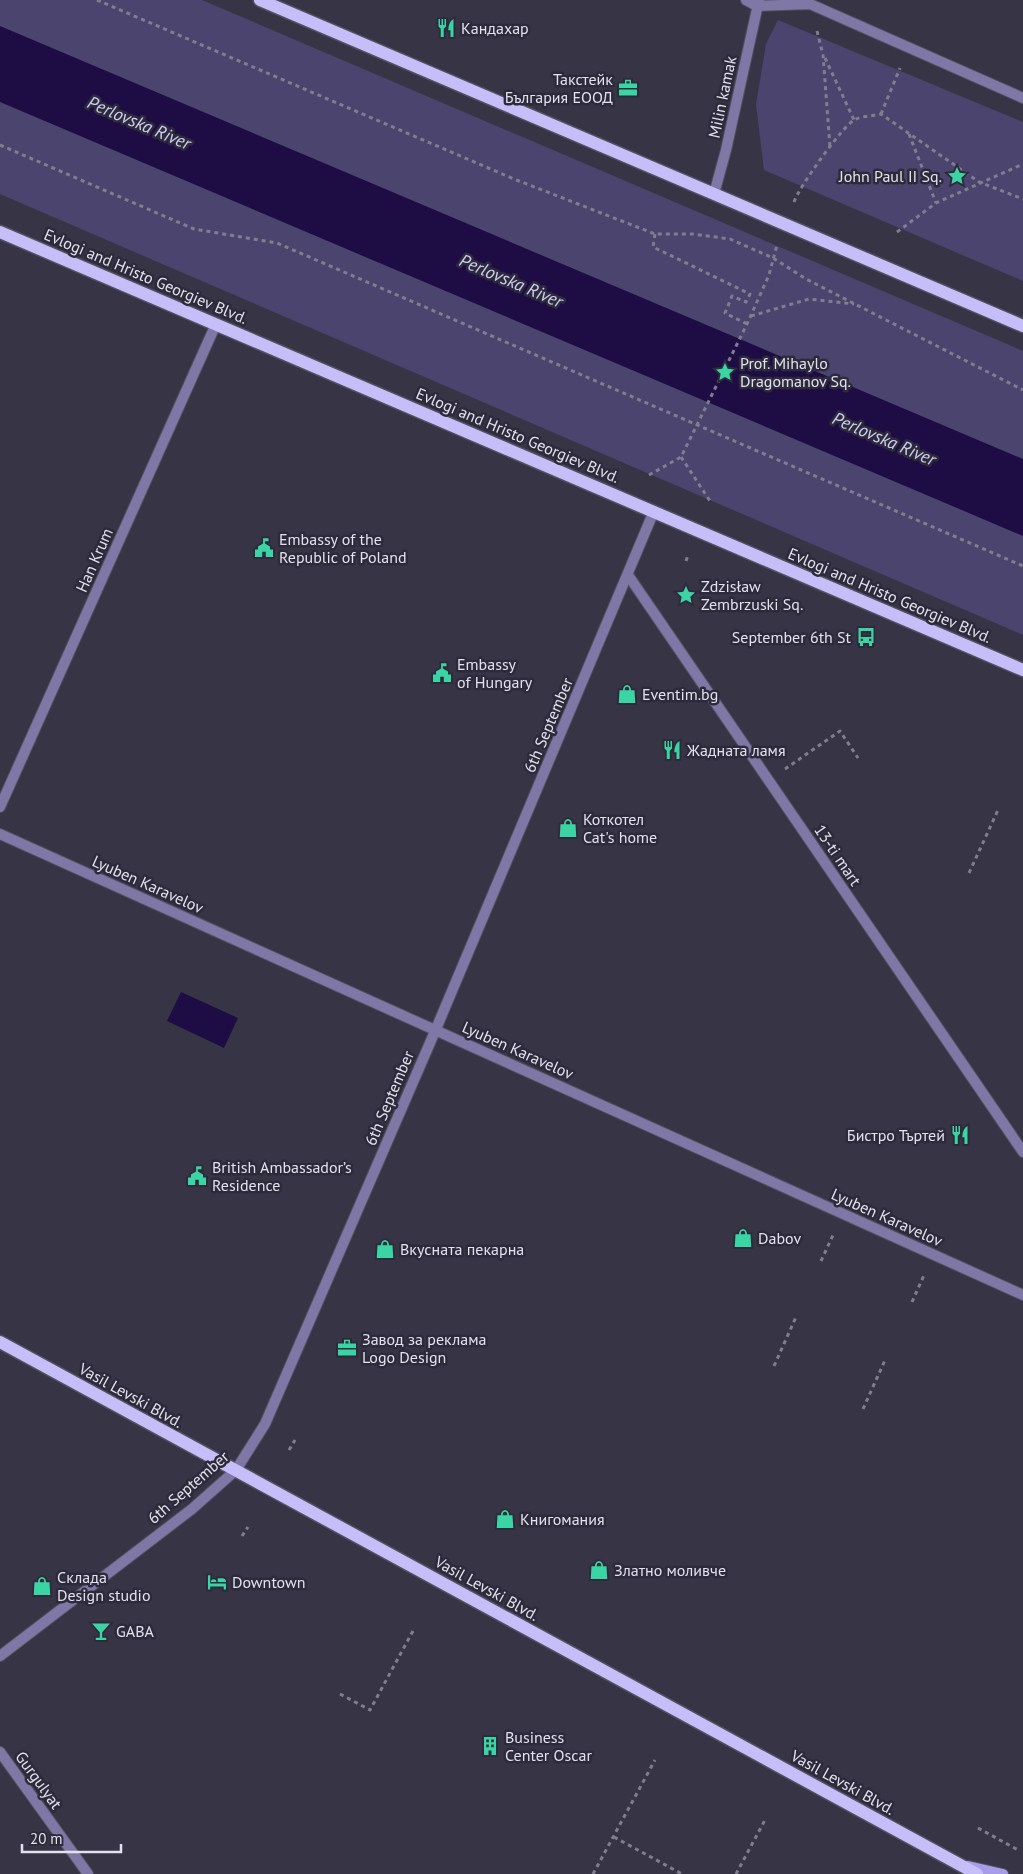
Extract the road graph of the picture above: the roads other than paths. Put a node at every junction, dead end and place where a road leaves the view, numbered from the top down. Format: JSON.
{"nodes":[{"id":1,"x":260,"y":0,"type":"edge"},
{"id":2,"x":746,"y":0,"type":"edge"},
{"id":3,"x":758,"y":3,"type":"edge"},
{"id":4,"x":1023,"y":98,"type":"edge"},
{"id":5,"x":714,"y":194,"type":"junction"},
{"id":6,"x":0,"y":232,"type":"edge"},
{"id":7,"x":216,"y":324,"type":"junction"},
{"id":8,"x":1023,"y":326,"type":"edge"},
{"id":9,"x":654,"y":511,"type":"junction"},
{"id":10,"x":628,"y":575,"type":"junction"},
{"id":11,"x":1023,"y":670,"type":"edge"},
{"id":12,"x":0,"y":807,"type":"edge"},
{"id":13,"x":0,"y":834,"type":"edge"},
{"id":14,"x":436,"y":1029,"type":"junction"},
{"id":15,"x":1023,"y":1152,"type":"edge"},
{"id":16,"x":1023,"y":1295,"type":"edge"},
{"id":17,"x":0,"y":1342,"type":"edge"},
{"id":18,"x":236,"y":1470,"type":"junction"},
{"id":19,"x":0,"y":1656,"type":"edge"},
{"id":20,"x":0,"y":1752,"type":"edge"},
{"id":21,"x":958,"y":1864,"type":"junction"},
{"id":22,"x":88,"y":1874,"type":"edge"},
{"id":23,"x":977,"y":1874,"type":"edge"},
{"id":24,"x":1003,"y":1874,"type":"edge"}],
"edges":[{"from":1,"to":5,"type":"main road"},
{"from":2,"to":3,"type":"street"},
{"from":3,"to":4,"type":"street"},
{"from":3,"to":5,"type":"street","name":"Milin kamak"},
{"from":5,"to":8,"type":"main road"},
{"from":6,"to":7,"type":"main road","name":"Evlogi and Hristo Georgiev Blvd."},
{"from":7,"to":9,"type":"main road","name":"Evlogi and Hristo Georgiev Blvd."},
{"from":7,"to":12,"type":"street","name":"Han Krum"},
{"from":9,"to":10,"type":"street","name":"6th September"},
{"from":9,"to":11,"type":"main road","name":"Evlogi and Hristo Georgiev Blvd."},
{"from":10,"to":14,"type":"street","name":"6th September"},
{"from":10,"to":15,"type":"street","name":"13-ti mart"},
{"from":13,"to":14,"type":"street","name":"Lyuben Karavelov"},
{"from":14,"to":16,"type":"street","name":"Lyuben Karavelov"},
{"from":14,"to":18,"type":"street","name":"6th September"},
{"from":17,"to":18,"type":"main road","name":"Vasil Levski Blvd."},
{"from":18,"to":19,"type":"street","name":"6th September"},
{"from":18,"to":21,"type":"main road","name":"Vasil Levski Blvd."},
{"from":20,"to":22,"type":"street","name":"Gurgulyat"},
{"from":21,"to":23,"type":"main road","name":"Vasil Levski Blvd."},
{"from":21,"to":24,"type":"main road","name":"Vasil Levski Blvd."}]}
